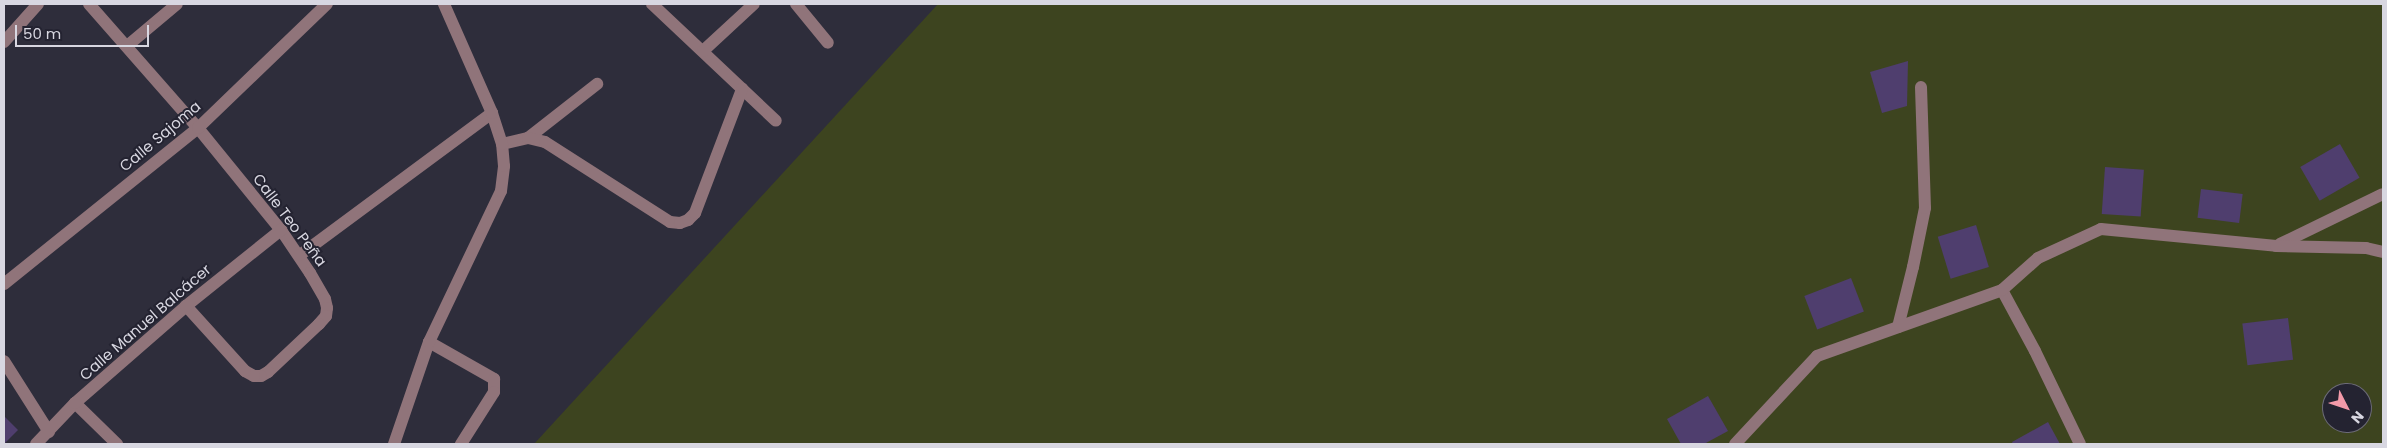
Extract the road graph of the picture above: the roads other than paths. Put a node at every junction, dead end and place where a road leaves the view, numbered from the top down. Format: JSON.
{"nodes":[{"id":1,"x":38,"y":4,"type":"edge"},
{"id":2,"x":89,"y":4,"type":"edge"},
{"id":3,"x":177,"y":4,"type":"edge"},
{"id":4,"x":327,"y":4,"type":"edge"},
{"id":5,"x":444,"y":4,"type":"edge"},
{"id":6,"x":652,"y":4,"type":"edge"},
{"id":7,"x":754,"y":4,"type":"edge"},
{"id":8,"x":796,"y":4,"type":"edge"},
{"id":9,"x":4,"y":42,"type":"edge"},
{"id":10,"x":828,"y":43,"type":"dead end"},
{"id":11,"x":127,"y":46,"type":"junction"},
{"id":12,"x":703,"y":51,"type":"junction"},
{"id":13,"x":597,"y":84,"type":"dead end"},
{"id":14,"x":1921,"y":87,"type":"dead end"},
{"id":15,"x":742,"y":88,"type":"junction"},
{"id":16,"x":492,"y":113,"type":"junction"},
{"id":17,"x":776,"y":121,"type":"dead end"},
{"id":18,"x":198,"y":128,"type":"junction"},
{"id":19,"x":528,"y":138,"type":"junction"},
{"id":20,"x":502,"y":144,"type":"junction"},
{"id":21,"x":2383,"y":194,"type":"edge"},
{"id":22,"x":281,"y":230,"type":"junction"},
{"id":23,"x":2276,"y":246,"type":"junction"},
{"id":24,"x":2383,"y":252,"type":"edge"},
{"id":25,"x":300,"y":255,"type":"junction"},
{"id":26,"x":4,"y":284,"type":"edge"},
{"id":27,"x":2002,"y":290,"type":"junction"},
{"id":28,"x":186,"y":306,"type":"junction"},
{"id":29,"x":1898,"y":327,"type":"junction"},
{"id":30,"x":429,"y":342,"type":"junction"},
{"id":31,"x":4,"y":361,"type":"edge"},
{"id":32,"x":76,"y":403,"type":"junction"},
{"id":33,"x":49,"y":432,"type":"junction"},
{"id":34,"x":36,"y":444,"type":"edge"},
{"id":35,"x":117,"y":444,"type":"edge"},
{"id":36,"x":394,"y":444,"type":"edge"},
{"id":37,"x":461,"y":444,"type":"edge"},
{"id":38,"x":1735,"y":444,"type":"edge"},
{"id":39,"x":2080,"y":444,"type":"edge"}],
"edges":[{"from":1,"to":9,"type":"street"},
{"from":2,"to":11,"type":"street","name":"Calle Teo Peña"},
{"from":3,"to":11,"type":"street"},
{"from":4,"to":18,"type":"street","name":"Calle Sajoma"},
{"from":5,"to":16,"type":"street"},
{"from":6,"to":12,"type":"street"},
{"from":7,"to":12,"type":"street"},
{"from":8,"to":10,"type":"street"},
{"from":11,"to":18,"type":"street","name":"Calle Teo Peña"},
{"from":12,"to":15,"type":"street"},
{"from":13,"to":19,"type":"street"},
{"from":14,"to":29,"type":"street"},
{"from":15,"to":17,"type":"street"},
{"from":15,"to":19,"type":"street"},
{"from":16,"to":20,"type":"street"},
{"from":16,"to":25,"type":"street"},
{"from":18,"to":22,"type":"street","name":"Calle Teo Peña"},
{"from":18,"to":26,"type":"street","name":"Calle Sajoma"},
{"from":19,"to":20,"type":"street"},
{"from":20,"to":30,"type":"street"},
{"from":21,"to":23,"type":"street"},
{"from":22,"to":25,"type":"street","name":"Calle Teo Peña"},
{"from":22,"to":28,"type":"street","name":"Calle Manuel Balcácer"},
{"from":23,"to":24,"type":"street"},
{"from":23,"to":27,"type":"street"},
{"from":25,"to":28,"type":"street","name":"Calle Teo Peña"},
{"from":27,"to":29,"type":"street"},
{"from":27,"to":39,"type":"street"},
{"from":28,"to":32,"type":"street","name":"Calle Manuel Balcácer"},
{"from":29,"to":38,"type":"street"},
{"from":30,"to":36,"type":"street"},
{"from":30,"to":37,"type":"street"},
{"from":31,"to":33,"type":"street"},
{"from":32,"to":33,"type":"street","name":"Calle Manuel Balcácer"},
{"from":32,"to":35,"type":"street"},
{"from":33,"to":34,"type":"street","name":"Calle Manuel Balcácer"}]}
